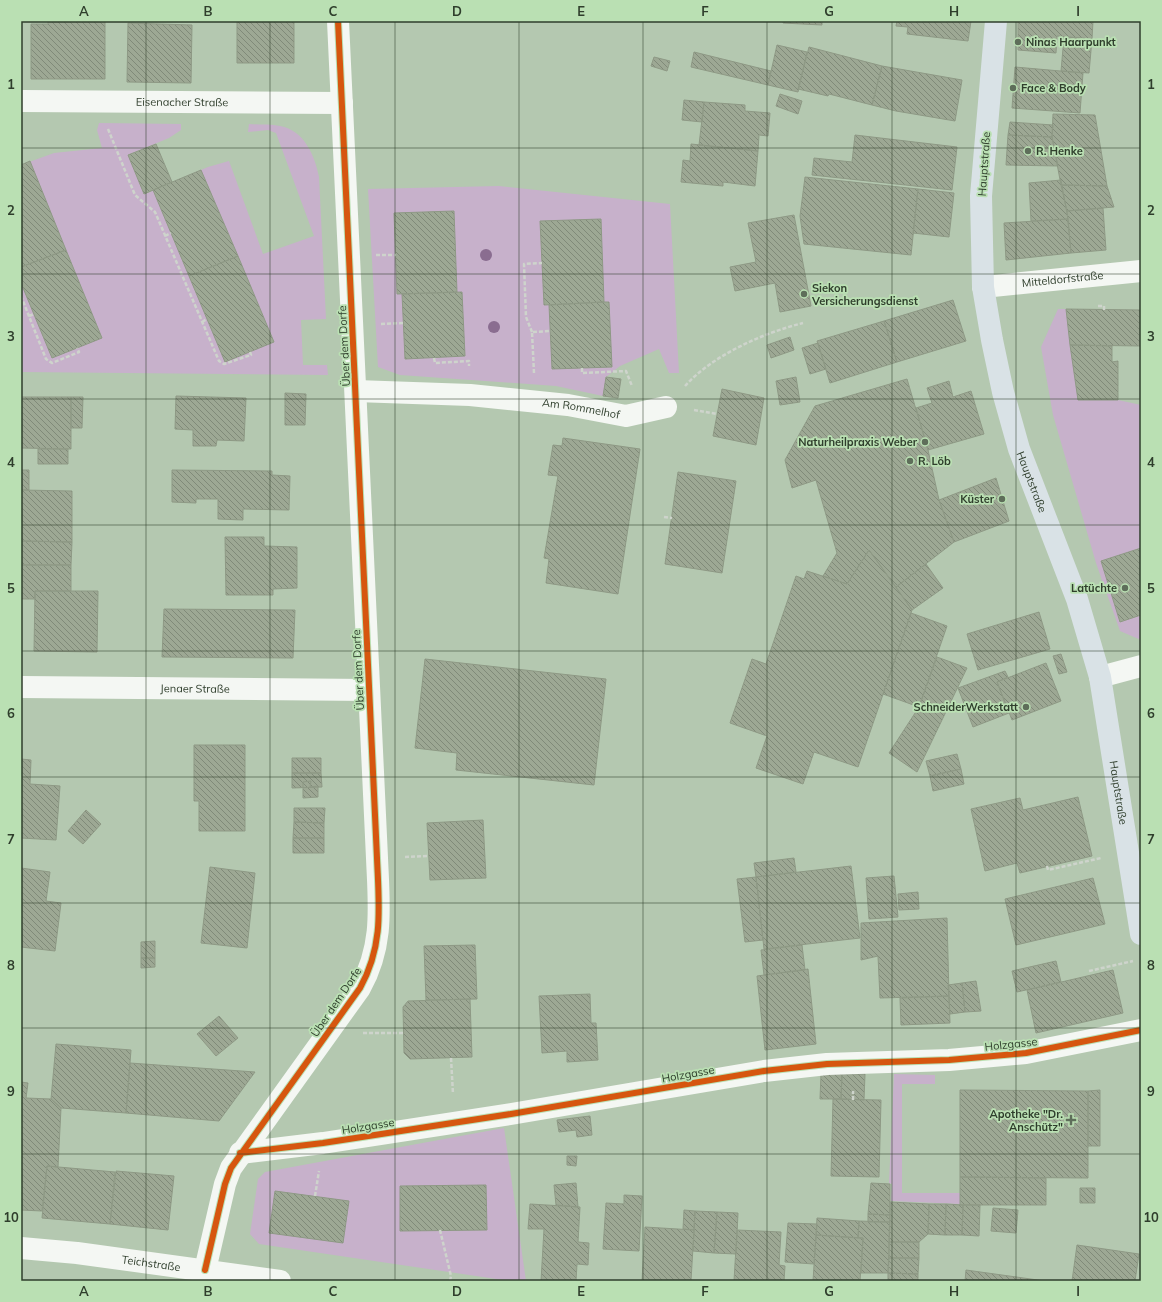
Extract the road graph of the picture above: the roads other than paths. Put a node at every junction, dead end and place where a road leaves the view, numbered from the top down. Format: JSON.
{"nodes":[{"id":1,"x":338,"y":21,"type":"edge"},
{"id":2,"x":996,"y":21,"type":"edge"},
{"id":3,"x":21,"y":101,"type":"edge"},
{"id":4,"x":342,"y":103,"type":"junction"},
{"id":5,"x":1141,"y":272,"type":"edge"},
{"id":6,"x":984,"y":287,"type":"junction"},
{"id":7,"x":356,"y":391,"type":"junction"},
{"id":8,"x":666,"y":407,"type":"road end"},
{"id":9,"x":1141,"y":666,"type":"edge"},
{"id":10,"x":1100,"y":677,"type":"junction"},
{"id":11,"x":21,"y":688,"type":"edge"},
{"id":12,"x":369,"y":690,"type":"junction"},
{"id":13,"x":1141,"y":934,"type":"edge"},
{"id":14,"x":1141,"y":1030,"type":"edge"},
{"id":15,"x":240,"y":1153,"type":"junction"},
{"id":16,"x":21,"y":1248,"type":"edge"},
{"id":17,"x":198,"y":1276,"type":"edge"},
{"id":18,"x":280,"y":1281,"type":"edge"}],
"edges":[{"from":1,"to":4,"type":"street","name":"Über dem Dorfe"},
{"from":2,"to":6,"type":"main road","name":"Hauptstraße"},
{"from":3,"to":4,"type":"street","name":"Eisenacher Straße"},
{"from":4,"to":7,"type":"street","name":"Über dem Dorfe"},
{"from":5,"to":6,"type":"street","name":"Mitteldorfstraße"},
{"from":6,"to":10,"type":"main road","name":"Hauptstraße"},
{"from":7,"to":8,"type":"street","name":"Am Rommelhof"},
{"from":7,"to":12,"type":"street","name":"Über dem Dorfe"},
{"from":9,"to":10,"type":"street"},
{"from":10,"to":13,"type":"main road","name":"Hauptstraße"},
{"from":11,"to":12,"type":"street","name":"Jenaer Straße"},
{"from":12,"to":15,"type":"street","name":"Über dem Dorfe"},
{"from":14,"to":15,"type":"street","name":"Holzgasse"},
{"from":15,"to":17,"type":"street","name":"Über dem Dorfe"},
{"from":16,"to":17,"type":"street","name":"Teichstraße"},
{"from":17,"to":18,"type":"street","name":"Teichstraße"}]}
